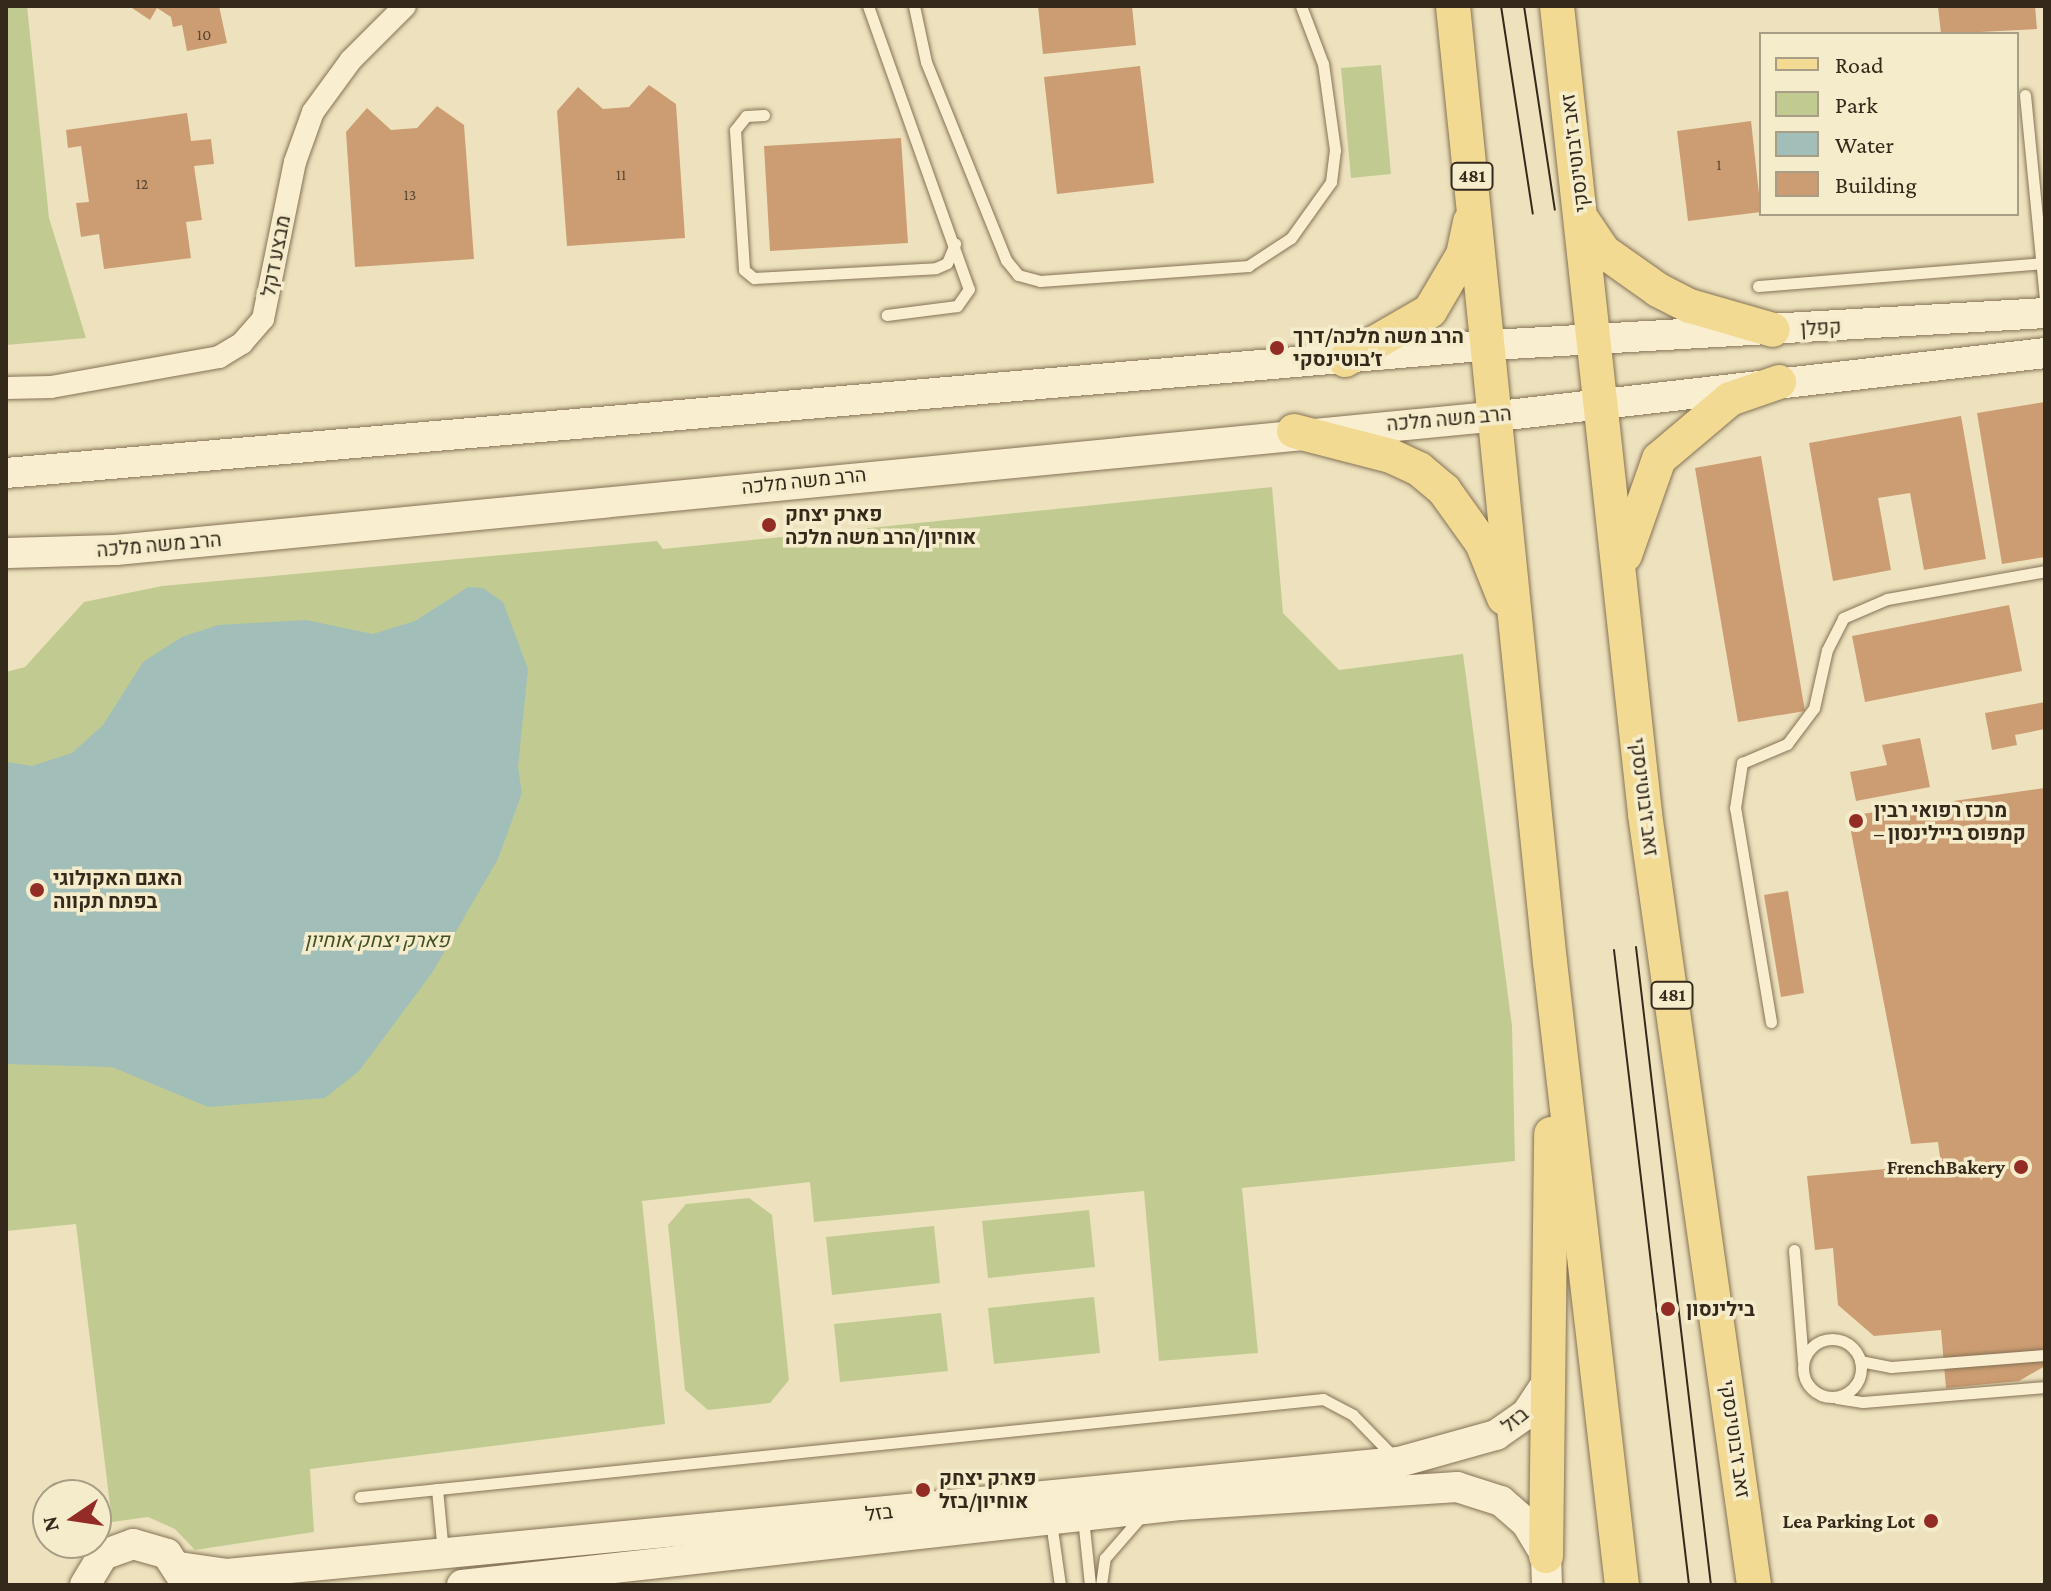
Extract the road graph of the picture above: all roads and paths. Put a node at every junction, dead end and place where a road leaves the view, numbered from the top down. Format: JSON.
{"nodes":[{"id":1,"x":405,"y":6,"type":"edge"},
{"id":2,"x":868,"y":6,"type":"edge"},
{"id":3,"x":914,"y":6,"type":"edge"},
{"id":4,"x":1301,"y":6,"type":"edge"},
{"id":5,"x":1453,"y":6,"type":"edge"},
{"id":6,"x":1557,"y":6,"type":"edge"},
{"id":7,"x":2025,"y":95,"type":"dead end"},
{"id":8,"x":764,"y":115,"type":"dead end"},
{"id":9,"x":1474,"y":193,"type":"junction"},
{"id":10,"x":1583,"y":221,"type":"junction"},
{"id":11,"x":955,"y":244,"type":"junction"},
{"id":12,"x":2042,"y":263,"type":"junction"},
{"id":13,"x":1758,"y":286,"type":"dead end"},
{"id":14,"x":2045,"y":298,"type":"edge"},
{"id":15,"x":2045,"y":313,"type":"edge"},
{"id":16,"x":887,"y":315,"type":"dead end"},
{"id":17,"x":1773,"y":330,"type":"junction"},
{"id":18,"x":1596,"y":340,"type":"junction"},
{"id":19,"x":1492,"y":345,"type":"junction"},
{"id":20,"x":2045,"y":353,"type":"edge"},
{"id":21,"x":1345,"y":360,"type":"junction"},
{"id":22,"x":1779,"y":382,"type":"junction"},
{"id":23,"x":6,"y":388,"type":"edge"},
{"id":24,"x":1602,"y":403,"type":"junction"},
{"id":25,"x":1499,"y":416,"type":"junction"},
{"id":26,"x":1294,"y":431,"type":"junction"},
{"id":27,"x":6,"y":473,"type":"edge"},
{"id":28,"x":6,"y":553,"type":"edge"},
{"id":29,"x":2045,"y":571,"type":"edge"},
{"id":30,"x":1619,"y":578,"type":"junction"},
{"id":31,"x":1518,"y":642,"type":"junction"},
{"id":32,"x":1550,"y":962,"type":"junction"},
{"id":33,"x":1771,"y":1022,"type":"dead end"},
{"id":34,"x":1794,"y":1250,"type":"dead end"},
{"id":35,"x":2045,"y":1355,"type":"edge"},
{"id":36,"x":1860,"y":1361,"type":"junction"},
{"id":37,"x":1803,"y":1362,"type":"junction"},
{"id":38,"x":1550,"y":1378,"type":"junction"},
{"id":39,"x":2045,"y":1387,"type":"edge"},
{"id":40,"x":1837,"y":1398,"type":"junction"},
{"id":41,"x":1399,"y":1462,"type":"junction"},
{"id":42,"x":437,"y":1489,"type":"junction"},
{"id":43,"x":360,"y":1497,"type":"dead end"},
{"id":44,"x":1180,"y":1505,"type":"junction"},
{"id":45,"x":1066,"y":1510,"type":"junction"},
{"id":46,"x":514,"y":1548,"type":"junction"},
{"id":47,"x":443,"y":1555,"type":"junction"},
{"id":48,"x":1546,"y":1571,"type":"edge"},
{"id":49,"x":183,"y":1576,"type":"edge"},
{"id":50,"x":518,"y":1582,"type":"edge"},
{"id":51,"x":85,"y":1585,"type":"edge"},
{"id":52,"x":462,"y":1585,"type":"edge"},
{"id":53,"x":1060,"y":1585,"type":"edge"},
{"id":54,"x":1090,"y":1585,"type":"edge"},
{"id":55,"x":1101,"y":1585,"type":"edge"},
{"id":56,"x":1622,"y":1585,"type":"edge"},
{"id":57,"x":1754,"y":1585,"type":"edge"}],
"edges":[{"from":1,"to":23,"type":"street","name":"מבצע דקל"},
{"from":2,"to":11,"type":"lane"},
{"from":3,"to":4,"type":"lane"},
{"from":5,"to":9,"type":"main road","number":"481"},
{"from":6,"to":10,"type":"main road","name":"זאב ז'בוטינסקי","number":"481"},
{"from":7,"to":12,"type":"lane"},
{"from":8,"to":11,"type":"lane"},
{"from":9,"to":19,"type":"main road","number":"481"},
{"from":9,"to":21,"type":"main road"},
{"from":10,"to":17,"type":"main road"},
{"from":10,"to":18,"type":"main road","name":"זאב ז'בוטינסקי","number":"481"},
{"from":11,"to":16,"type":"lane"},
{"from":12,"to":13,"type":"lane"},
{"from":12,"to":14,"type":"lane"},
{"from":15,"to":17,"type":"street","name":"קפלן"},
{"from":17,"to":18,"type":"street","name":"קפלן"},
{"from":18,"to":19,"type":"street"},
{"from":18,"to":24,"type":"main road","name":"זאב ז'בוטינסקי","number":"481"},
{"from":19,"to":21,"type":"street"},
{"from":19,"to":25,"type":"main road","number":"481"},
{"from":20,"to":22,"type":"street"},
{"from":21,"to":27,"type":"street"},
{"from":22,"to":24,"type":"street"},
{"from":22,"to":30,"type":"main road"},
{"from":24,"to":25,"type":"street","name":"הרב משה מלכה"},
{"from":24,"to":30,"type":"main road","name":"זאב ז'בוטינסקי","number":"481"},
{"from":25,"to":26,"type":"street","name":"הרב משה מלכה"},
{"from":25,"to":31,"type":"main road","number":"481"},
{"from":26,"to":28,"type":"street","name":"הרב משה מלכה"},
{"from":26,"to":31,"type":"main road"},
{"from":29,"to":33,"type":"lane"},
{"from":30,"to":57,"type":"main road","name":"זאב ז'בוטינסקי","number":"481"},
{"from":31,"to":32,"type":"main road","number":"481"},
{"from":32,"to":38,"type":"main road"},
{"from":32,"to":56,"type":"main road","number":"481"},
{"from":34,"to":37,"type":"lane"},
{"from":35,"to":36,"type":"lane"},
{"from":36,"to":37,"type":"lane"},
{"from":36,"to":40,"type":"lane"},
{"from":37,"to":40,"type":"lane"},
{"from":38,"to":41,"type":"street","name":"בזל"},
{"from":38,"to":48,"type":"main road"},
{"from":39,"to":40,"type":"lane"},
{"from":41,"to":42,"type":"lane"},
{"from":41,"to":45,"type":"street","name":"בזל"},
{"from":42,"to":43,"type":"lane"},
{"from":42,"to":47,"type":"lane"},
{"from":44,"to":45,"type":"street","name":"בזל"},
{"from":44,"to":48,"type":"street","name":"בזל"},
{"from":44,"to":55,"type":"lane"},
{"from":45,"to":46,"type":"street","name":"בזל"},
{"from":45,"to":50,"type":"street","name":"בזל"},
{"from":45,"to":53,"type":"lane"},
{"from":45,"to":54,"type":"lane"},
{"from":46,"to":47,"type":"street","name":"בזל"},
{"from":46,"to":50,"type":"lane"},
{"from":47,"to":49,"type":"street","name":"בזל"},
{"from":49,"to":51,"type":"street"},
{"from":50,"to":52,"type":"street","name":"בזל"}]}
